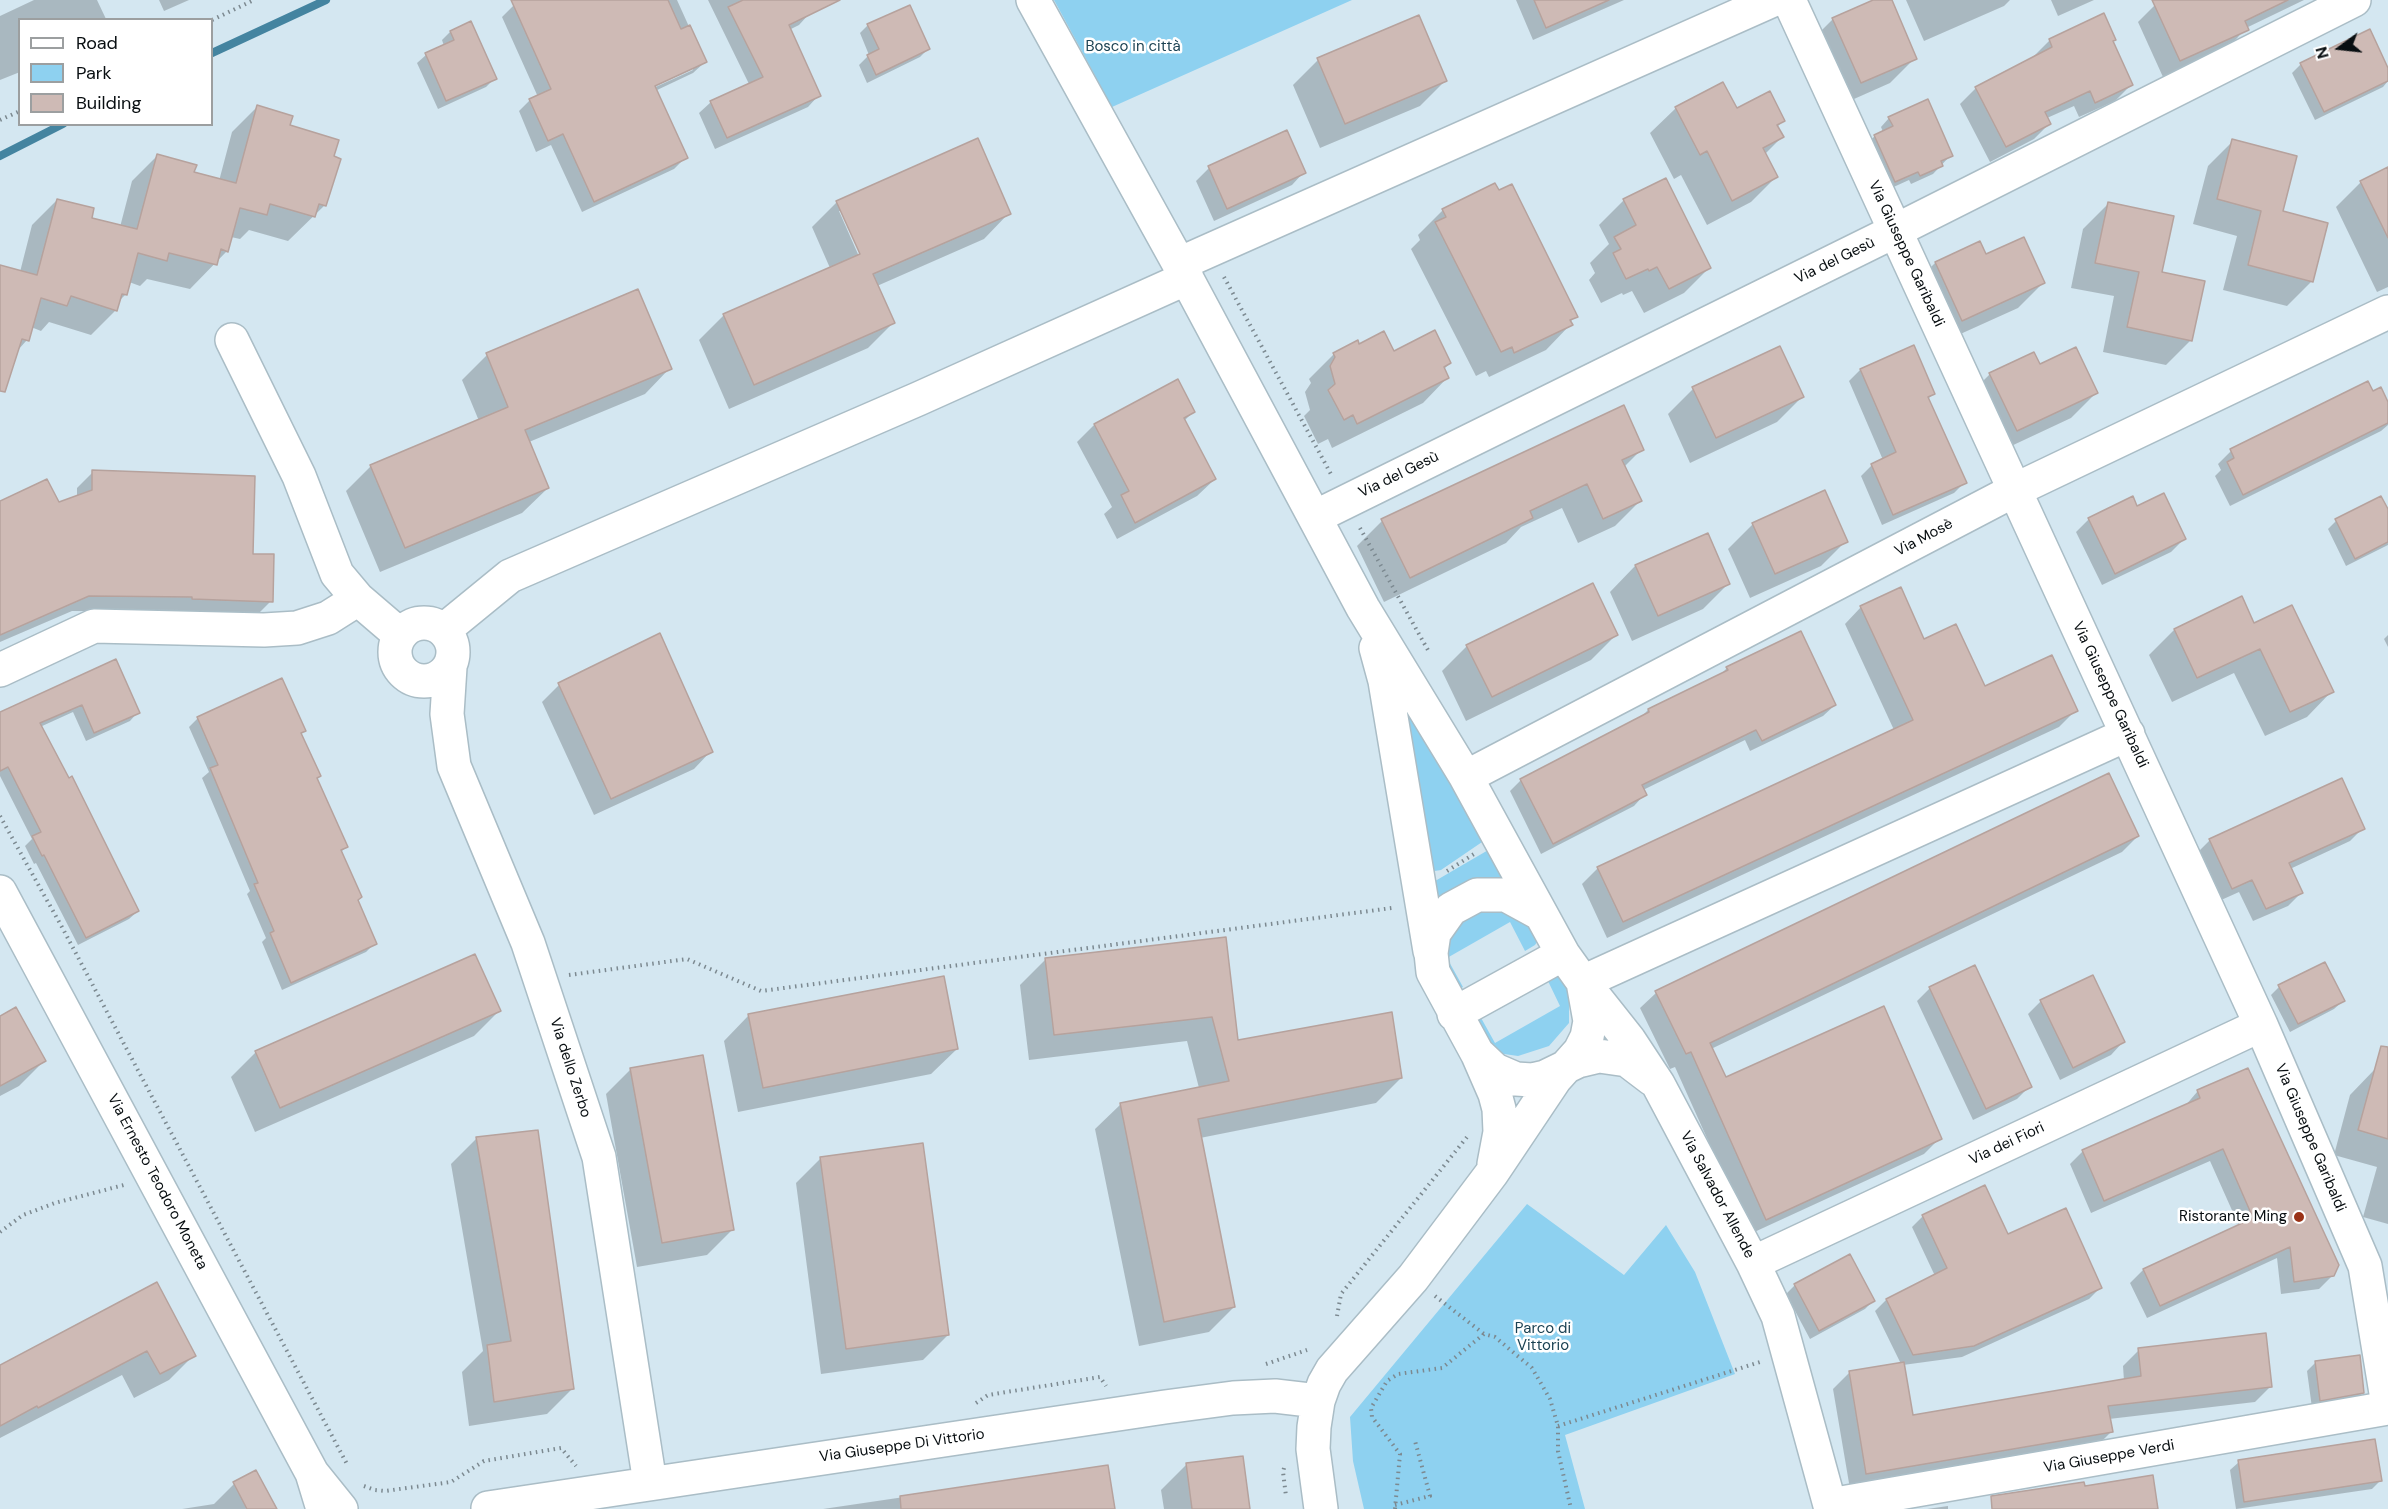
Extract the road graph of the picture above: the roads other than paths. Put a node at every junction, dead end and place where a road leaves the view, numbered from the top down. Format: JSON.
{"nodes":[{"id":1,"x":1033,"y":0,"type":"edge"},
{"id":2,"x":1773,"y":0,"type":"edge"},
{"id":3,"x":1789,"y":0,"type":"edge"},
{"id":4,"x":2354,"y":0,"type":"edge"},
{"id":5,"x":1895,"y":231,"type":"junction"},
{"id":6,"x":1183,"y":271,"type":"junction"},
{"id":7,"x":2388,"y":312,"type":"edge"},
{"id":8,"x":232,"y":340,"type":"dead end"},
{"id":9,"x":2015,"y":490,"type":"junction"},
{"id":10,"x":1315,"y":517,"type":"junction"},
{"id":11,"x":358,"y":599,"type":"junction"},
{"id":12,"x":1363,"y":609,"type":"junction"},
{"id":13,"x":444,"y":630,"type":"junction"},
{"id":14,"x":400,"y":635,"type":"junction"},
{"id":15,"x":450,"y":667,"type":"junction"},
{"id":16,"x":0,"y":670,"type":"edge"},
{"id":17,"x":2128,"y":734,"type":"junction"},
{"id":18,"x":1466,"y":777,"type":"junction"},
{"id":19,"x":0,"y":892,"type":"edge"},
{"id":20,"x":1539,"y":912,"type":"junction"},
{"id":21,"x":1431,"y":953,"type":"junction"},
{"id":22,"x":1563,"y":954,"type":"junction"},
{"id":23,"x":1583,"y":982,"type":"junction"},
{"id":24,"x":1454,"y":1014,"type":"junction"},
{"id":25,"x":2261,"y":1025,"type":"junction"},
{"id":26,"x":1477,"y":1053,"type":"junction"},
{"id":27,"x":1562,"y":1069,"type":"junction"},
{"id":28,"x":1658,"y":1084,"type":"junction"},
{"id":29,"x":1492,"y":1173,"type":"junction"},
{"id":30,"x":1753,"y":1263,"type":"junction"},
{"id":31,"x":1318,"y":1401,"type":"junction"},
{"id":32,"x":2388,"y":1406,"type":"edge"},
{"id":33,"x":312,"y":1473,"type":"junction"},
{"id":34,"x":650,"y":1483,"type":"junction"},
{"id":35,"x":1831,"y":1507,"type":"edge"},
{"id":36,"x":323,"y":1509,"type":"edge"},
{"id":37,"x":341,"y":1509,"type":"edge"},
{"id":38,"x":485,"y":1509,"type":"edge"},
{"id":39,"x":1321,"y":1509,"type":"edge"}],
"edges":[{"from":1,"to":6,"type":"street"},
{"from":2,"to":6,"type":"street"},
{"from":3,"to":5,"type":"street","name":"Via Giuseppe Garibaldi"},
{"from":4,"to":5,"type":"street","name":"Via del Gesù"},
{"from":5,"to":9,"type":"street","name":"Via Giuseppe Garibaldi"},
{"from":5,"to":10,"type":"street","name":"Via del Gesù"},
{"from":6,"to":10,"type":"street"},
{"from":6,"to":13,"type":"street"},
{"from":7,"to":9,"type":"street","name":"Via Mosè"},
{"from":8,"to":11,"type":"street"},
{"from":9,"to":17,"type":"street","name":"Via Giuseppe Garibaldi"},
{"from":9,"to":18,"type":"street","name":"Via Mosè"},
{"from":10,"to":12,"type":"street"},
{"from":11,"to":14,"type":"street"},
{"from":11,"to":16,"type":"street"},
{"from":12,"to":18,"type":"street","name":"Via Salvador Allende"},
{"from":12,"to":21,"type":"street"},
{"from":13,"to":14,"type":"street"},
{"from":13,"to":15,"type":"street"},
{"from":14,"to":15,"type":"street"},
{"from":15,"to":34,"type":"street","name":"Via dello Zerbo"},
{"from":17,"to":23,"type":"street"},
{"from":17,"to":25,"type":"street","name":"Via Giuseppe Garibaldi"},
{"from":18,"to":20,"type":"street","name":"Via Salvador Allende"},
{"from":19,"to":33,"type":"street","name":"Via Ernesto Teodoro Moneta"},
{"from":20,"to":21,"type":"street"},
{"from":20,"to":22,"type":"street","name":"Via Salvador Allende"},
{"from":21,"to":24,"type":"street"},
{"from":22,"to":23,"type":"street","name":"Via Salvador Allende"},
{"from":22,"to":24,"type":"street"},
{"from":23,"to":27,"type":"street"},
{"from":23,"to":28,"type":"street","name":"Via Salvador Allende"},
{"from":24,"to":26,"type":"street"},
{"from":25,"to":30,"type":"street","name":"Via dei Fiori"},
{"from":25,"to":32,"type":"street","name":"Via Giuseppe Garibaldi"},
{"from":26,"to":27,"type":"street"},
{"from":26,"to":29,"type":"street"},
{"from":27,"to":28,"type":"street"},
{"from":27,"to":29,"type":"street"},
{"from":28,"to":30,"type":"street","name":"Via Salvador Allende"},
{"from":29,"to":31,"type":"street"},
{"from":30,"to":35,"type":"street","name":"Via Salvador Allende"},
{"from":31,"to":34,"type":"street","name":"Via Giuseppe Di Vittorio"},
{"from":31,"to":39,"type":"street"},
{"from":32,"to":35,"type":"street","name":"Via Giuseppe Verdi"},
{"from":33,"to":36,"type":"street","name":"Via Ernesto Teodoro Moneta"},
{"from":33,"to":37,"type":"street","name":"Via Ernesto Teodoro Moneta"},
{"from":34,"to":38,"type":"street","name":"Via Giuseppe Di Vittorio"}]}
